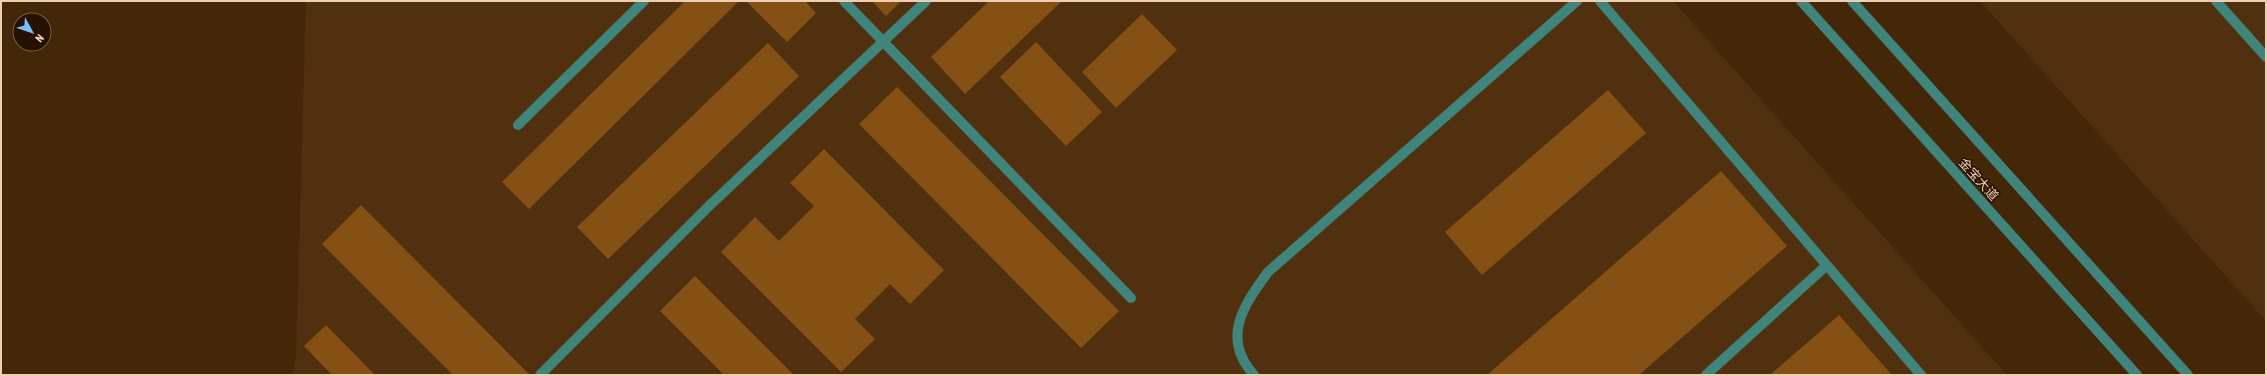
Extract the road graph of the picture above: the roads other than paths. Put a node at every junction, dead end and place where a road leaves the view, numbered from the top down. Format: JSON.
{"nodes":[{"id":1,"x":644,"y":1,"type":"edge"},
{"id":2,"x":844,"y":1,"type":"edge"},
{"id":3,"x":926,"y":1,"type":"edge"},
{"id":4,"x":1577,"y":1,"type":"edge"},
{"id":5,"x":1600,"y":1,"type":"edge"},
{"id":6,"x":1801,"y":1,"type":"edge"},
{"id":7,"x":1852,"y":1,"type":"edge"},
{"id":8,"x":2216,"y":1,"type":"edge"},
{"id":9,"x":883,"y":41,"type":"junction"},
{"id":10,"x":2266,"y":57,"type":"edge"},
{"id":11,"x":518,"y":125,"type":"dead end"},
{"id":12,"x":1827,"y":265,"type":"junction"},
{"id":13,"x":1131,"y":298,"type":"dead end"},
{"id":14,"x":540,"y":375,"type":"edge"},
{"id":15,"x":1254,"y":375,"type":"edge"},
{"id":16,"x":1706,"y":375,"type":"edge"},
{"id":17,"x":1921,"y":375,"type":"edge"},
{"id":18,"x":2137,"y":375,"type":"edge"},
{"id":19,"x":2188,"y":375,"type":"edge"}],
"edges":[{"from":1,"to":11,"type":"street"},
{"from":2,"to":9,"type":"street"},
{"from":3,"to":9,"type":"street"},
{"from":4,"to":15,"type":"street"},
{"from":5,"to":12,"type":"street"},
{"from":6,"to":18,"type":"street","name":"金宝大道"},
{"from":7,"to":19,"type":"street","name":"金宝大道"},
{"from":8,"to":10,"type":"street"},
{"from":9,"to":13,"type":"street"},
{"from":9,"to":14,"type":"street"},
{"from":12,"to":16,"type":"street"},
{"from":12,"to":17,"type":"street"}]}
